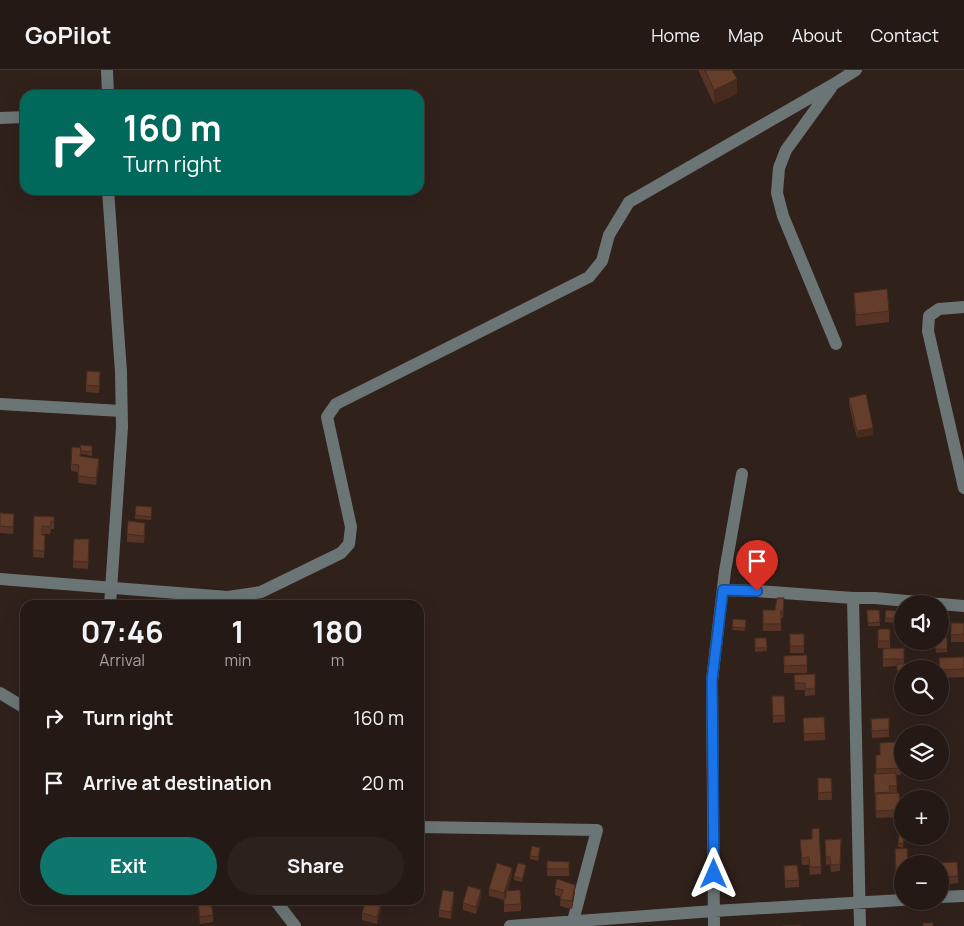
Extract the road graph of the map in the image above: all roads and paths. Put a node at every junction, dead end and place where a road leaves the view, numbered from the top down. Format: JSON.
{"nodes":[{"id":1,"x":107,"y":70,"type":"edge"},
{"id":2,"x":856,"y":70,"type":"edge"},
{"id":3,"x":834,"y":84,"type":"junction"},
{"id":4,"x":108,"y":90,"type":"edge"},
{"id":5,"x":20,"y":117,"type":"edge"},
{"id":6,"x":0,"y":118,"type":"edge"},
{"id":7,"x":108,"y":195,"type":"edge"},
{"id":8,"x":964,"y":307,"type":"edge"},
{"id":9,"x":836,"y":344,"type":"dead end"},
{"id":10,"x":0,"y":404,"type":"edge"},
{"id":11,"x":121,"y":411,"type":"junction"},
{"id":12,"x":959,"y":445,"type":"edge"},
{"id":13,"x":742,"y":474,"type":"dead end"},
{"id":14,"x":964,"y":488,"type":"edge"},
{"id":15,"x":0,"y":578,"type":"edge"},
{"id":16,"x":111,"y":588,"type":"junction"},
{"id":17,"x":723,"y":590,"type":"junction"},
{"id":18,"x":854,"y":598,"type":"junction"},
{"id":19,"x":110,"y":600,"type":"edge"},
{"id":20,"x":894,"y":600,"type":"edge"},
{"id":21,"x":949,"y":605,"type":"edge"},
{"id":22,"x":964,"y":606,"type":"edge"},
{"id":23,"x":0,"y":693,"type":"edge"},
{"id":24,"x":20,"y":705,"type":"edge"},
{"id":25,"x":424,"y":827,"type":"edge"},
{"id":26,"x":964,"y":896,"type":"edge"},
{"id":27,"x":949,"y":897,"type":"edge"},
{"id":28,"x":894,"y":901,"type":"edge"},
{"id":29,"x":860,"y":904,"type":"junction"},
{"id":30,"x":278,"y":905,"type":"edge"},
{"id":31,"x":714,"y":911,"type":"junction"},
{"id":32,"x":573,"y":921,"type":"junction"},
{"id":33,"x":296,"y":926,"type":"edge"},
{"id":34,"x":510,"y":926,"type":"edge"},
{"id":35,"x":714,"y":926,"type":"edge"},
{"id":36,"x":860,"y":926,"type":"edge"}],
"edges":[{"from":1,"to":4,"type":"street"},
{"from":2,"to":3,"type":"street"},
{"from":3,"to":9,"type":"street"},
{"from":3,"to":16,"type":"street"},
{"from":5,"to":6,"type":"street"},
{"from":7,"to":11,"type":"street"},
{"from":8,"to":12,"type":"street"},
{"from":10,"to":11,"type":"street"},
{"from":11,"to":16,"type":"street"},
{"from":12,"to":14,"type":"street"},
{"from":13,"to":17,"type":"street"},
{"from":15,"to":16,"type":"street"},
{"from":16,"to":19,"type":"street"},
{"from":17,"to":18,"type":"street"},
{"from":17,"to":31,"type":"street"},
{"from":18,"to":20,"type":"street"},
{"from":18,"to":29,"type":"street"},
{"from":21,"to":22,"type":"street"},
{"from":23,"to":24,"type":"street"},
{"from":25,"to":32,"type":"street"},
{"from":26,"to":27,"type":"street"},
{"from":28,"to":29,"type":"street"},
{"from":29,"to":31,"type":"street"},
{"from":29,"to":36,"type":"street"},
{"from":30,"to":33,"type":"street"},
{"from":31,"to":32,"type":"street"},
{"from":31,"to":35,"type":"street"},
{"from":32,"to":34,"type":"street"}]}
